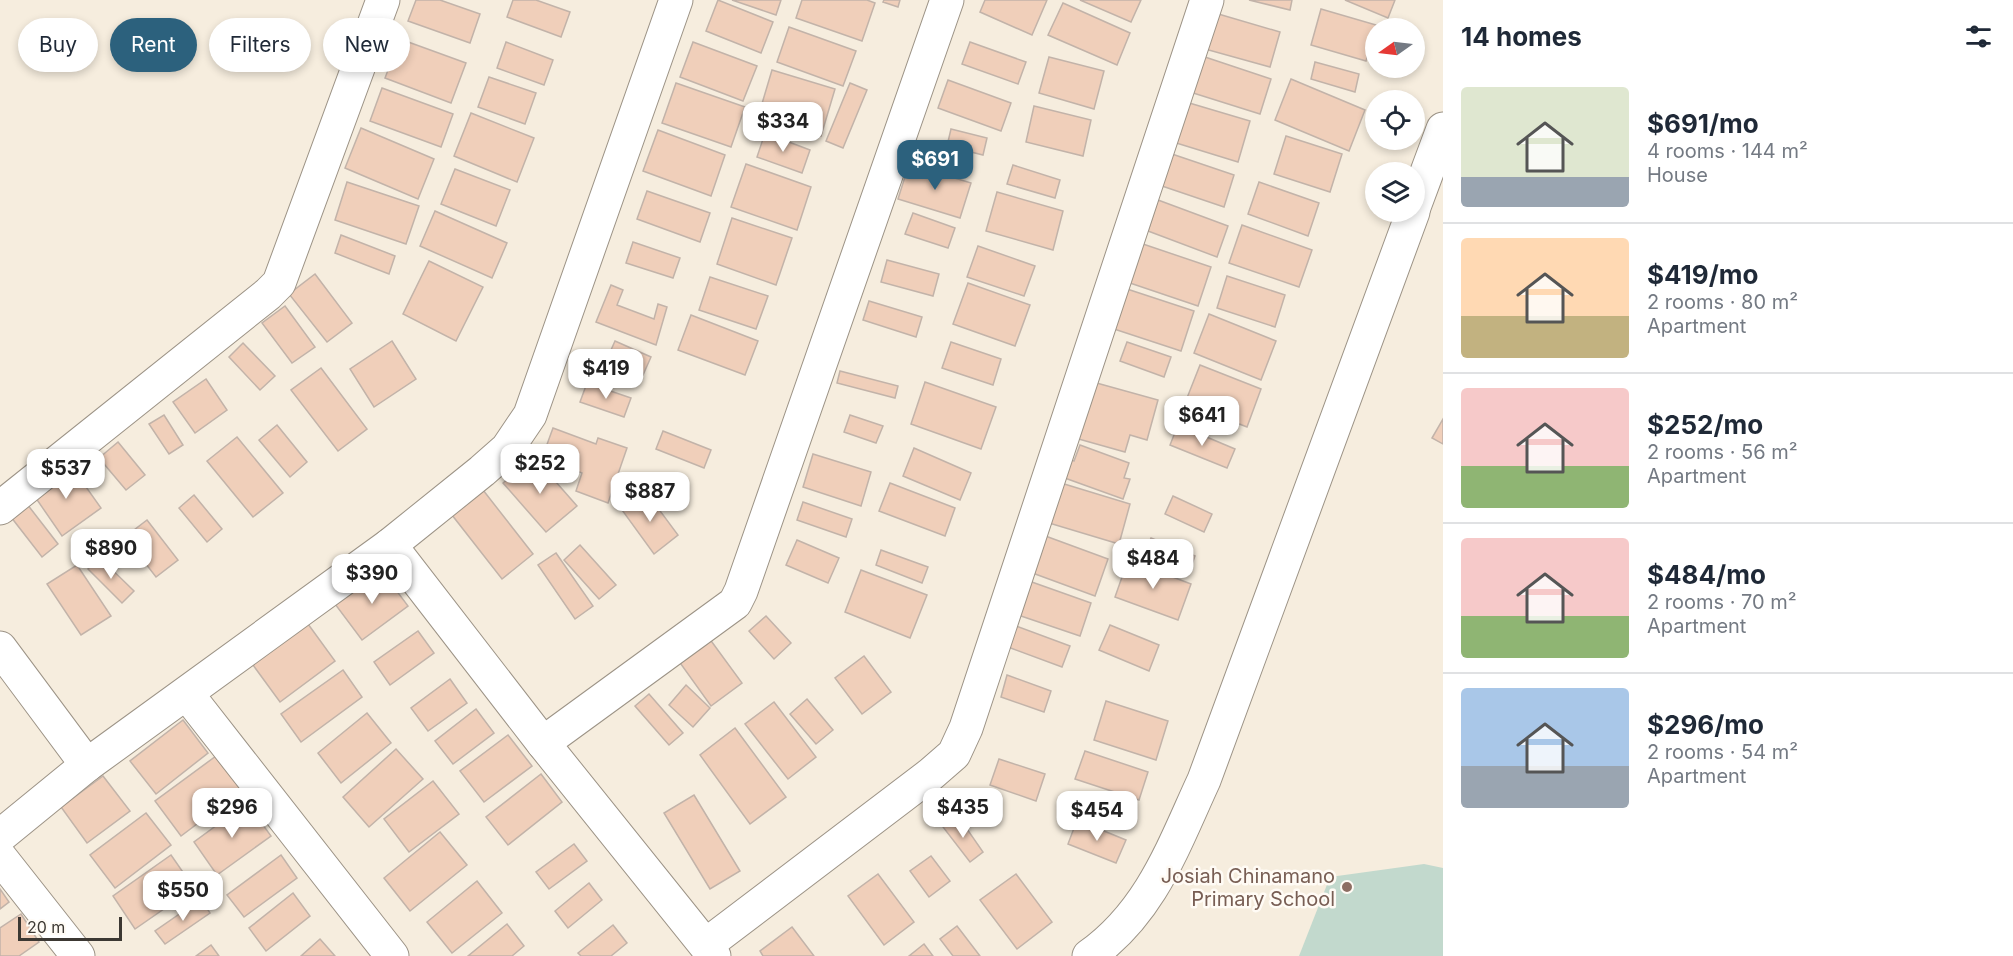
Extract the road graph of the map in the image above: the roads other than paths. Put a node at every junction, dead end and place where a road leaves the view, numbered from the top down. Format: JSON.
{"nodes":[{"id":1,"x":384,"y":0,"type":"edge"},
{"id":2,"x":676,"y":0,"type":"edge"},
{"id":3,"x":947,"y":0,"type":"edge"},
{"id":4,"x":1207,"y":0,"type":"edge"},
{"id":5,"x":1443,"y":129,"type":"edge"},
{"id":6,"x":1425,"y":177,"type":"edge"},
{"id":7,"x":1409,"y":222,"type":"edge"},
{"id":8,"x":0,"y":508,"type":"edge"},
{"id":9,"x":390,"y":545,"type":"junction"},
{"id":10,"x":0,"y":648,"type":"edge"},
{"id":11,"x":187,"y":694,"type":"junction"},
{"id":12,"x":543,"y":743,"type":"junction"},
{"id":13,"x":87,"y":765,"type":"junction"},
{"id":14,"x":0,"y":836,"type":"edge"},
{"id":15,"x":0,"y":857,"type":"edge"},
{"id":16,"x":710,"y":951,"type":"edge"},
{"id":17,"x":78,"y":956,"type":"edge"},
{"id":18,"x":392,"y":956,"type":"edge"},
{"id":19,"x":1089,"y":956,"type":"edge"}],
"edges":[{"from":1,"to":8,"type":"street"},
{"from":2,"to":9,"type":"street"},
{"from":3,"to":12,"type":"street"},
{"from":4,"to":16,"type":"street"},
{"from":5,"to":6,"type":"street"},
{"from":7,"to":19,"type":"street"},
{"from":9,"to":11,"type":"street"},
{"from":9,"to":12,"type":"street"},
{"from":10,"to":13,"type":"street"},
{"from":11,"to":13,"type":"street"},
{"from":11,"to":18,"type":"street"},
{"from":12,"to":16,"type":"street"},
{"from":13,"to":14,"type":"street"},
{"from":15,"to":17,"type":"street"}]}
